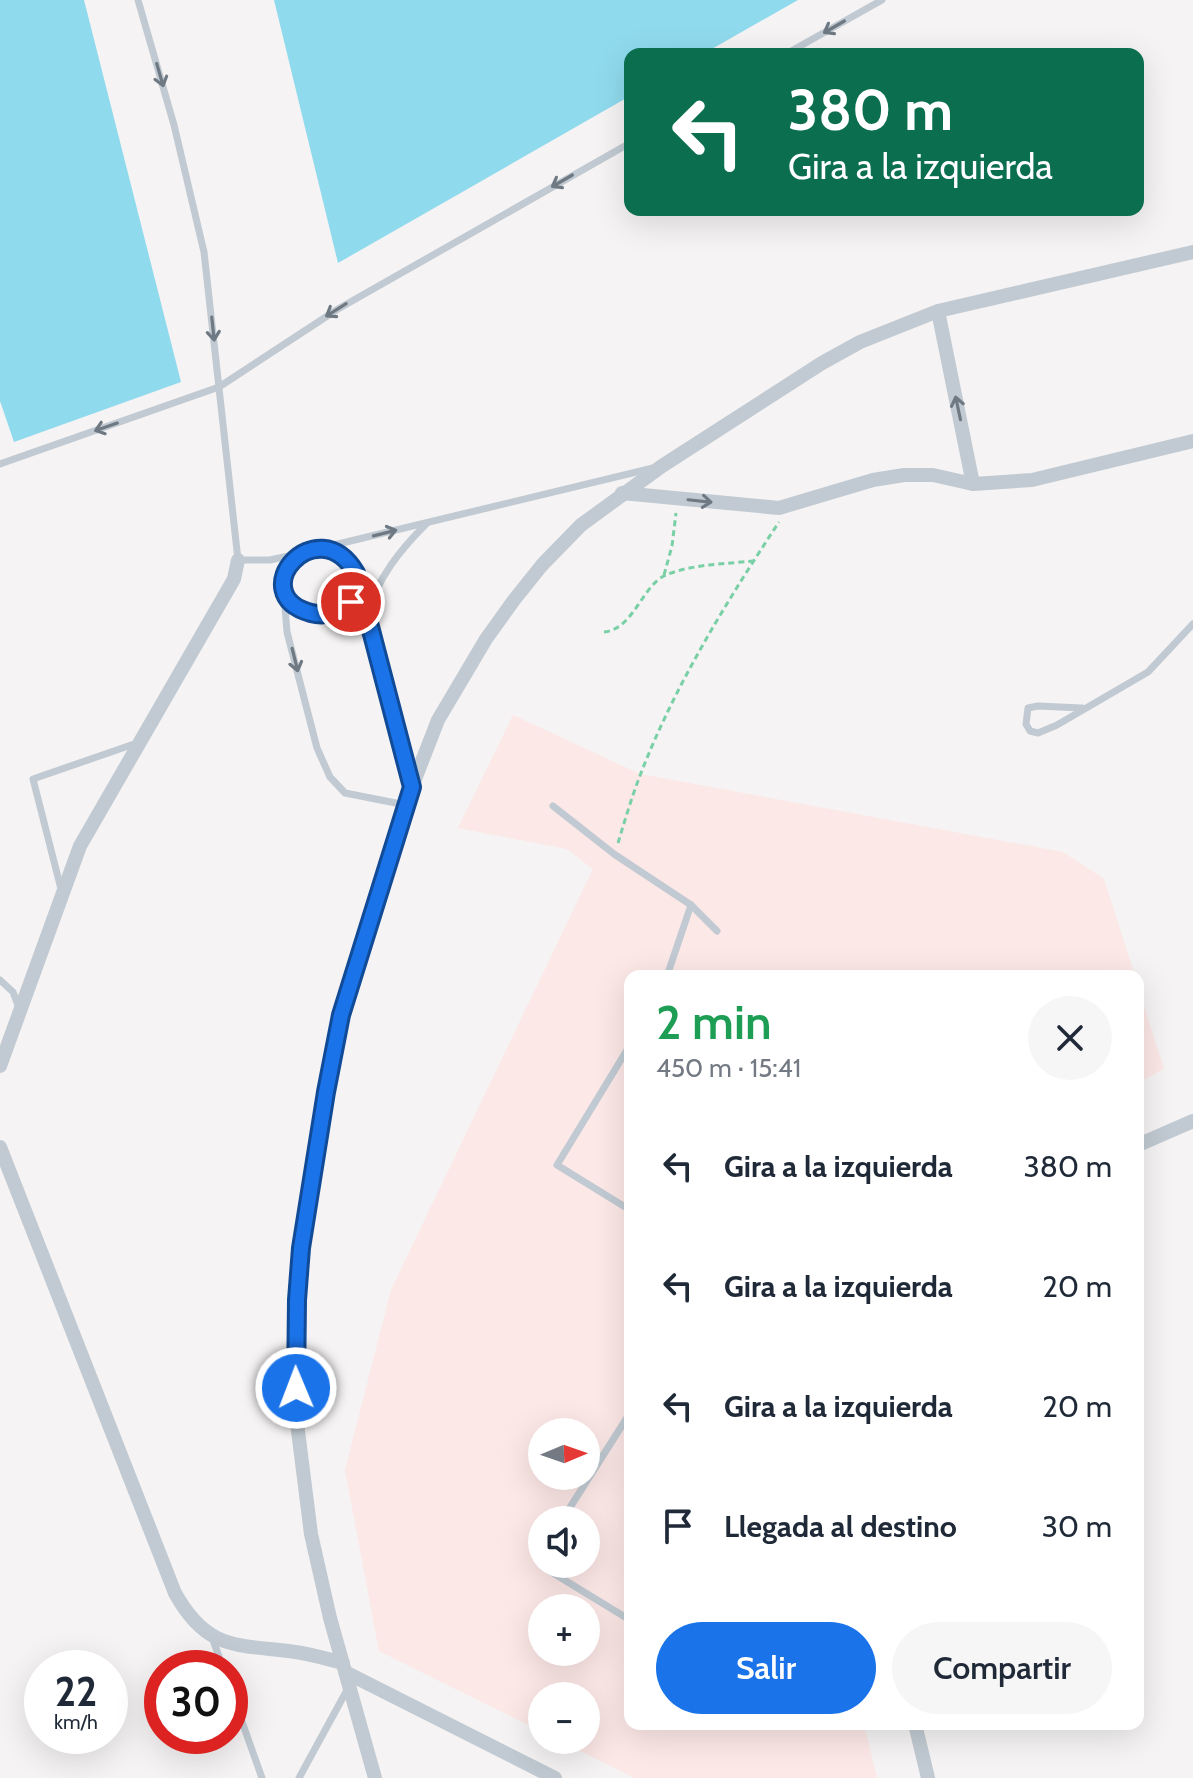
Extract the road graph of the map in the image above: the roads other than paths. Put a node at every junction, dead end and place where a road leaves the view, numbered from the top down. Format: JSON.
{"nodes":[{"id":1,"x":138,"y":0,"type":"edge"},
{"id":2,"x":882,"y":0,"type":"edge"},
{"id":3,"x":797,"y":48,"type":"edge"},
{"id":4,"x":624,"y":146,"type":"edge"},
{"id":5,"x":1193,"y":252,"type":"edge"},
{"id":6,"x":938,"y":311,"type":"junction"},
{"id":7,"x":219,"y":387,"type":"junction"},
{"id":8,"x":1193,"y":441,"type":"edge"},
{"id":9,"x":0,"y":464,"type":"edge"},
{"id":10,"x":662,"y":466,"type":"junction"},
{"id":11,"x":973,"y":484,"type":"junction"},
{"id":12,"x":622,"y":493,"type":"junction"},
{"id":13,"x":429,"y":522,"type":"junction"},
{"id":14,"x":305,"y":552,"type":"junction"},
{"id":15,"x":238,"y":560,"type":"junction"},
{"id":16,"x":358,"y":581,"type":"junction"},
{"id":17,"x":283,"y":583,"type":"junction"},
{"id":18,"x":367,"y":617,"type":"junction"},
{"id":19,"x":1193,"y":624,"type":"edge"},
{"id":20,"x":1082,"y":708,"type":"junction"},
{"id":21,"x":138,"y":743,"type":"junction"},
{"id":22,"x":412,"y":787,"type":"junction"},
{"id":23,"x":406,"y":805,"type":"junction"},
{"id":24,"x":553,"y":806,"type":"dead end"},
{"id":25,"x":61,"y":891,"type":"junction"},
{"id":26,"x":691,"y":905,"type":"junction"},
{"id":27,"x":717,"y":931,"type":"dead end"},
{"id":28,"x":669,"y":970,"type":"edge"},
{"id":29,"x":0,"y":980,"type":"edge"},
{"id":30,"x":20,"y":1010,"type":"junction"},
{"id":31,"x":624,"y":1055,"type":"edge"},
{"id":32,"x":0,"y":1066,"type":"edge"},
{"id":33,"x":1193,"y":1121,"type":"edge"},
{"id":34,"x":1144,"y":1142,"type":"edge"},
{"id":35,"x":0,"y":1147,"type":"edge"},
{"id":36,"x":624,"y":1206,"type":"edge"},
{"id":37,"x":624,"y":1422,"type":"edge"},
{"id":38,"x":571,"y":1506,"type":"edge"},
{"id":39,"x":562,"y":1578,"type":"edge"},
{"id":40,"x":624,"y":1615,"type":"edge"},
{"id":41,"x":211,"y":1635,"type":"junction"},
{"id":42,"x":216,"y":1650,"type":"edge"},
{"id":43,"x":347,"y":1673,"type":"junction"},
{"id":44,"x":916,"y":1730,"type":"edge"},
{"id":45,"x":248,"y":1739,"type":"edge"},
{"id":46,"x":262,"y":1778,"type":"edge"},
{"id":47,"x":299,"y":1778,"type":"edge"},
{"id":48,"x":375,"y":1778,"type":"edge"},
{"id":49,"x":555,"y":1778,"type":"edge"},
{"id":50,"x":928,"y":1778,"type":"edge"}],
"edges":[{"from":1,"to":7,"type":"lane","one_way":true},
{"from":2,"to":3,"type":"lane","one_way":true},
{"from":4,"to":7,"type":"lane","one_way":true},
{"from":5,"to":6,"type":"street"},
{"from":6,"to":10,"type":"street"},
{"from":11,"to":6,"type":"street","one_way":true},
{"from":7,"to":9,"type":"lane","one_way":true},
{"from":7,"to":15,"type":"lane"},
{"from":8,"to":11,"type":"street"},
{"from":10,"to":12,"type":"street"},
{"from":10,"to":13,"type":"lane"},
{"from":12,"to":11,"type":"street","one_way":true},
{"from":12,"to":22,"type":"street"},
{"from":14,"to":13,"type":"lane","one_way":true},
{"from":13,"to":18,"type":"lane"},
{"from":14,"to":15,"type":"lane"},
{"from":14,"to":16,"type":"lane"},
{"from":14,"to":17,"type":"lane"},
{"from":15,"to":21,"type":"street"},
{"from":16,"to":17,"type":"lane"},
{"from":16,"to":18,"type":"lane"},
{"from":17,"to":23,"type":"lane","one_way":true},
{"from":18,"to":22,"type":"lane"},
{"from":19,"to":20,"type":"lane"},
{"from":20,"to":20,"type":"lane"},
{"from":21,"to":25,"type":"street"},
{"from":21,"to":25,"type":"lane"},
{"from":22,"to":23,"type":"street"},
{"from":23,"to":43,"type":"street"},
{"from":24,"to":26,"type":"lane"},
{"from":25,"to":30,"type":"street"},
{"from":26,"to":27,"type":"lane"},
{"from":26,"to":28,"type":"lane"},
{"from":29,"to":30,"type":"lane"},
{"from":30,"to":32,"type":"street"},
{"from":31,"to":36,"type":"lane"},
{"from":33,"to":34,"type":"street"},
{"from":35,"to":41,"type":"street"},
{"from":37,"to":38,"type":"lane"},
{"from":39,"to":40,"type":"lane"},
{"from":41,"to":42,"type":"lane"},
{"from":41,"to":43,"type":"street"},
{"from":43,"to":47,"type":"lane"},
{"from":43,"to":48,"type":"street"},
{"from":43,"to":49,"type":"street"},
{"from":44,"to":50,"type":"street"},
{"from":45,"to":46,"type":"lane"}]}
